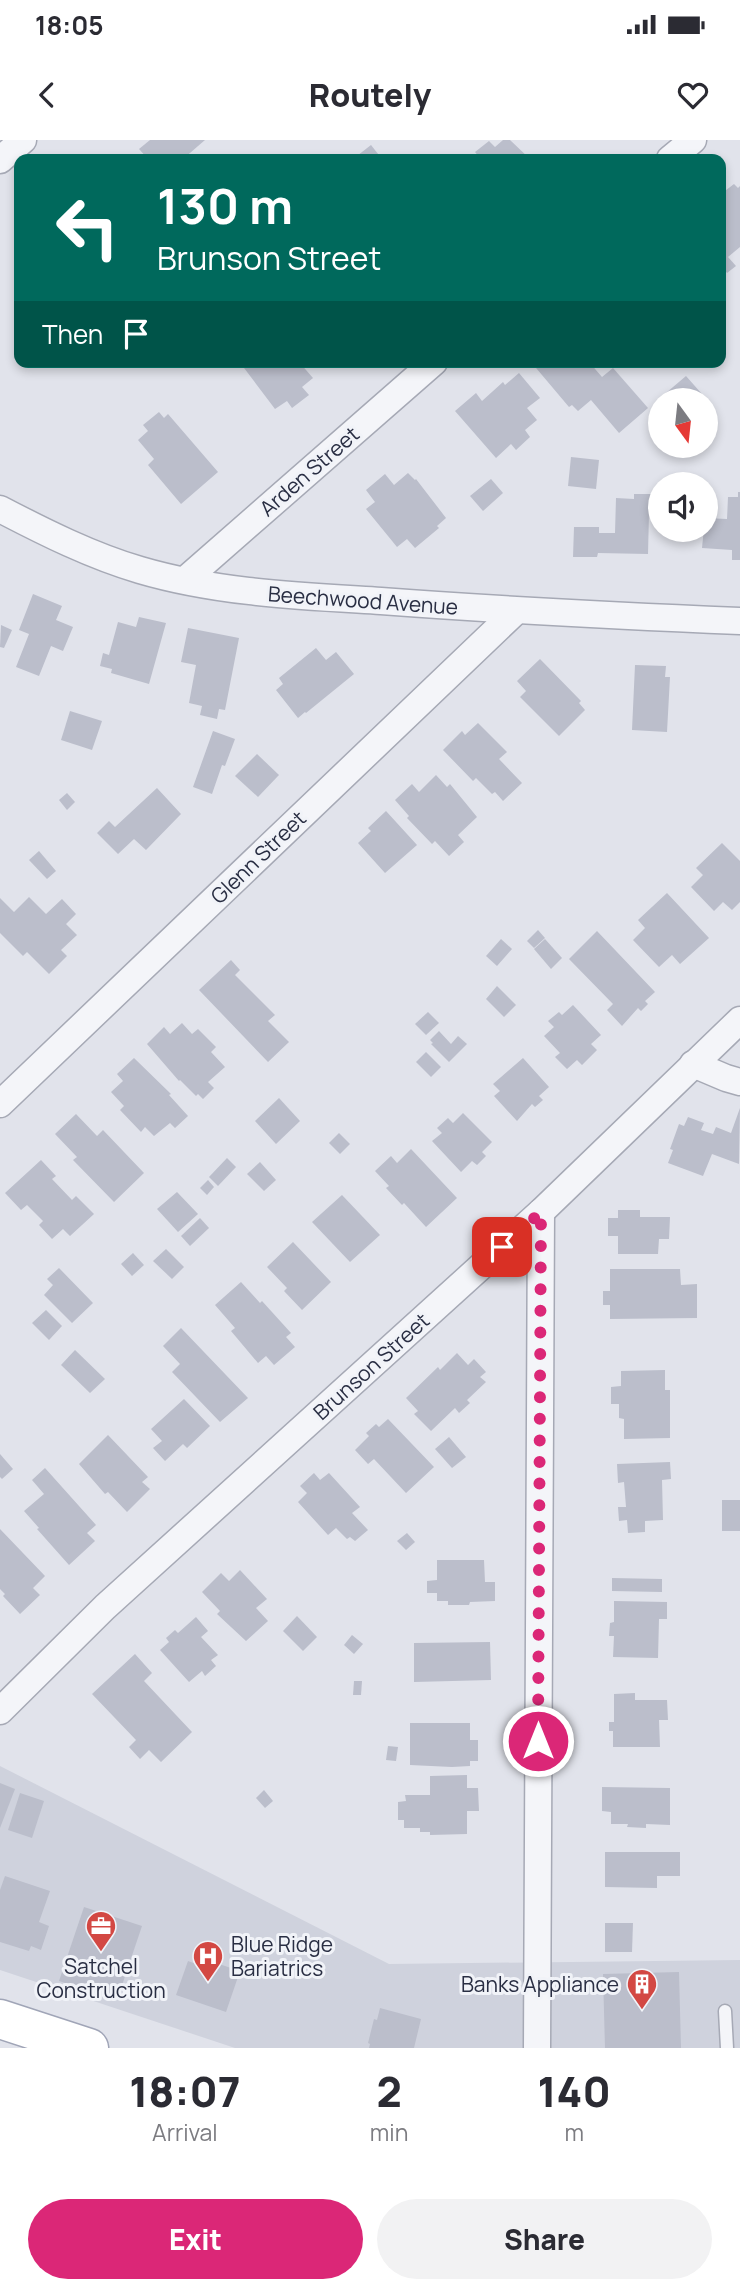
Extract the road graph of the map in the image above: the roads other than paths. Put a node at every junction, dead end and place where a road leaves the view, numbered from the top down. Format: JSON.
{"nodes":[{"id":1,"x":23,"y":140,"type":"edge"},
{"id":2,"x":693,"y":140,"type":"edge"},
{"id":3,"x":676,"y":154,"type":"edge"},
{"id":4,"x":0,"y":160,"type":"edge"},
{"id":5,"x":427,"y":368,"type":"edge"},
{"id":6,"x":0,"y":509,"type":"edge"},
{"id":7,"x":185,"y":580,"type":"junction"},
{"id":8,"x":516,"y":611,"type":"junction"},
{"id":9,"x":740,"y":621,"type":"edge"},
{"id":10,"x":740,"y":1020,"type":"edge"},
{"id":11,"x":693,"y":1064,"type":"junction"},
{"id":12,"x":740,"y":1082,"type":"edge"},
{"id":13,"x":0,"y":1104,"type":"edge"},
{"id":14,"x":541,"y":1212,"type":"junction"},
{"id":15,"x":0,"y":1711,"type":"edge"},
{"id":16,"x":725,"y":2011,"type":"dead end"},
{"id":17,"x":0,"y":2019,"type":"edge"},
{"id":18,"x":89,"y":2048,"type":"edge"},
{"id":19,"x":537,"y":2048,"type":"edge"},
{"id":20,"x":727,"y":2048,"type":"edge"}],
"edges":[{"from":1,"to":4,"type":"street"},
{"from":2,"to":3,"type":"street"},
{"from":5,"to":7,"type":"street","name":"Arden Street"},
{"from":6,"to":7,"type":"street","name":"Beechwood Avenue"},
{"from":7,"to":8,"type":"street","name":"Beechwood Avenue"},
{"from":8,"to":9,"type":"street","name":"Beechwood Avenue"},
{"from":8,"to":13,"type":"street","name":"Glenn Street"},
{"from":10,"to":11,"type":"street","name":"Brunson Street"},
{"from":11,"to":12,"type":"street"},
{"from":11,"to":14,"type":"street","name":"Brunson Street"},
{"from":14,"to":15,"type":"street","name":"Brunson Street"},
{"from":14,"to":19,"type":"street"},
{"from":16,"to":20,"type":"lane"},
{"from":17,"to":18,"type":"main road"}]}
